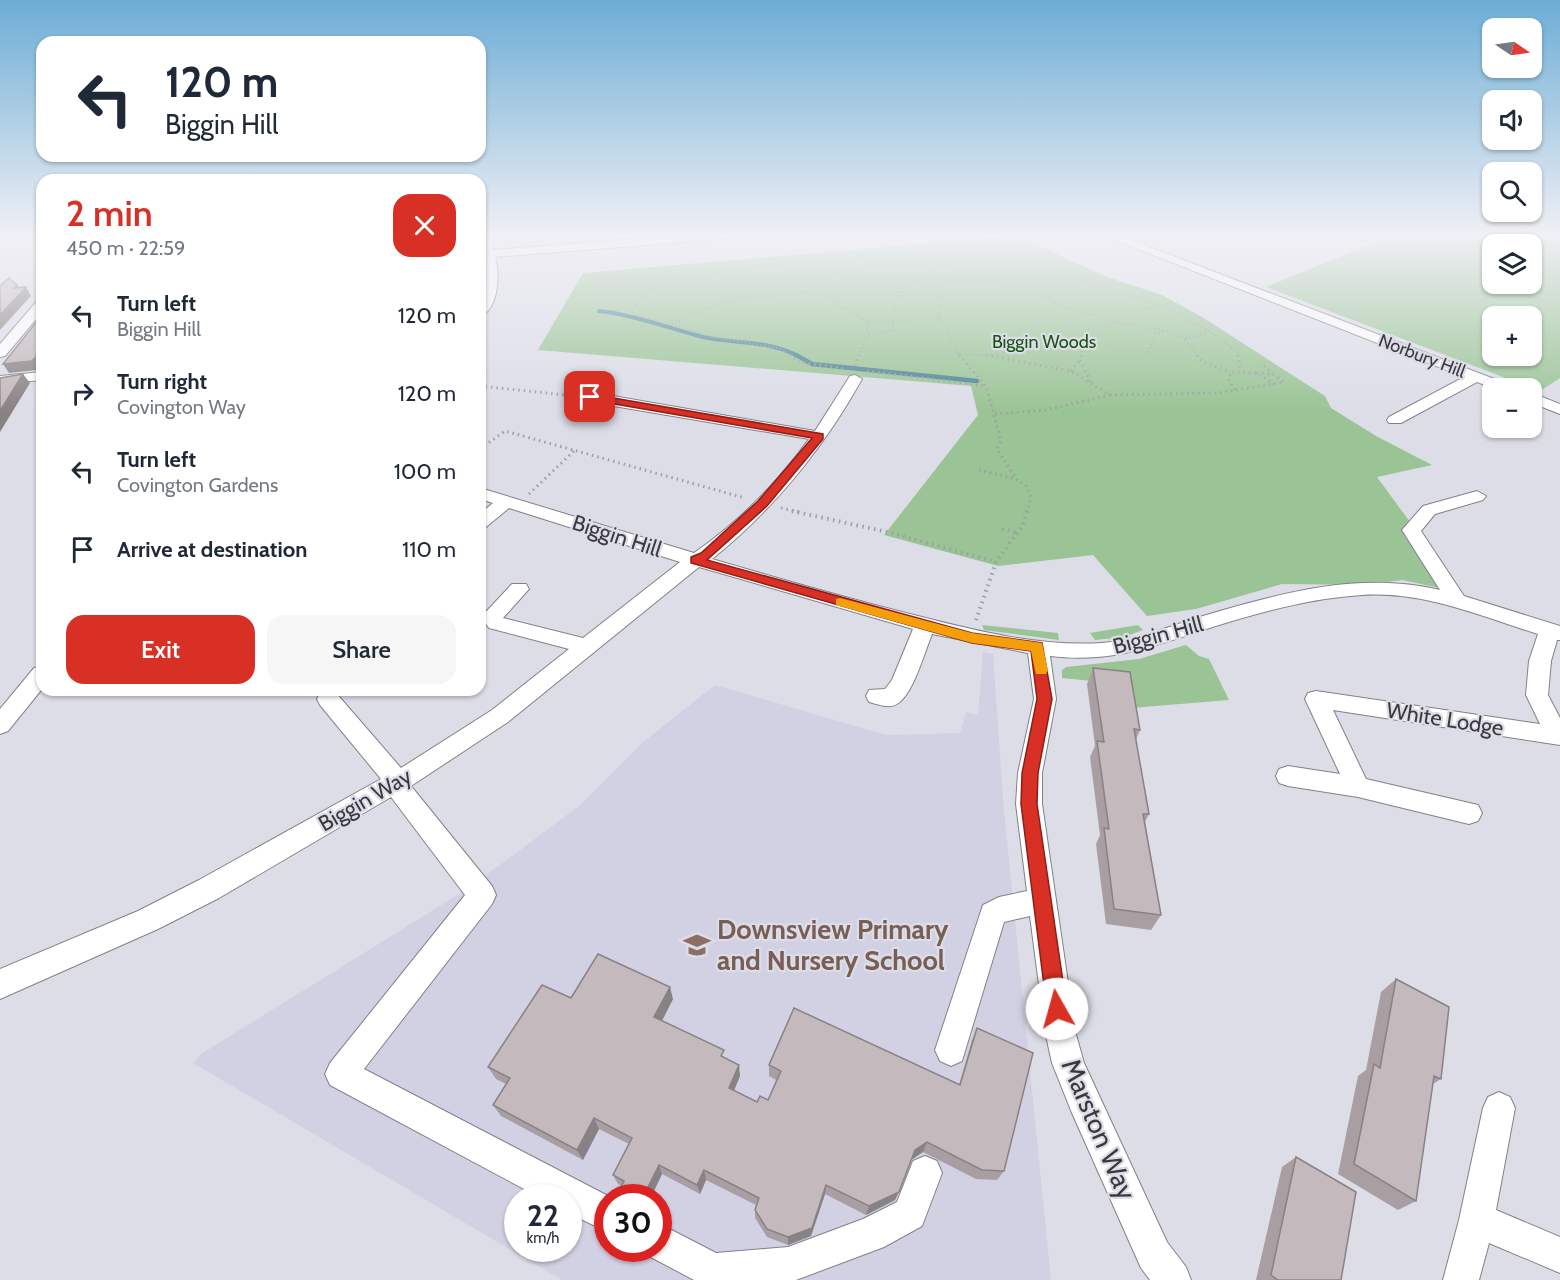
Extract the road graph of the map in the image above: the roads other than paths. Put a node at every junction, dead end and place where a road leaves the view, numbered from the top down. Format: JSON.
{"nodes":[{"id":1,"x":1258,"y":293,"type":"edge"},
{"id":2,"x":36,"y":311,"type":"edge"},
{"id":3,"x":0,"y":353,"type":"edge"},
{"id":4,"x":855,"y":374,"type":"road end"},
{"id":5,"x":36,"y":377,"type":"edge"},
{"id":6,"x":1476,"y":377,"type":"junction"},
{"id":7,"x":1482,"y":379,"type":"edge"},
{"id":8,"x":0,"y":380,"type":"edge"},
{"id":9,"x":590,"y":397,"type":"road end"},
{"id":10,"x":1542,"y":402,"type":"edge"},
{"id":11,"x":1560,"y":409,"type":"edge"},
{"id":12,"x":1395,"y":420,"type":"dead end"},
{"id":13,"x":819,"y":436,"type":"junction"},
{"id":14,"x":486,"y":495,"type":"edge"},
{"id":15,"x":1477,"y":496,"type":"dead end"},
{"id":16,"x":512,"y":503,"type":"junction"},
{"id":17,"x":486,"y":519,"type":"edge"},
{"id":18,"x":695,"y":560,"type":"junction"},
{"id":19,"x":519,"y":589,"type":"dead end"},
{"id":20,"x":1458,"y":602,"type":"junction"},
{"id":21,"x":925,"y":625,"type":"junction"},
{"id":22,"x":1555,"y":632,"type":"edge"},
{"id":23,"x":588,"y":647,"type":"junction"},
{"id":24,"x":1038,"y":647,"type":"junction"},
{"id":25,"x":36,"y":681,"type":"edge"},
{"id":26,"x":877,"y":696,"type":"dead end"},
{"id":27,"x":328,"y":699,"type":"dead end"},
{"id":28,"x":0,"y":725,"type":"edge"},
{"id":29,"x":1559,"y":737,"type":"edge"},
{"id":30,"x":1288,"y":776,"type":"dead end"},
{"id":31,"x":396,"y":782,"type":"junction"},
{"id":32,"x":1358,"y":787,"type":"junction"},
{"id":33,"x":1469,"y":813,"type":"dead end"},
{"id":34,"x":1043,"y":900,"type":"junction"},
{"id":35,"x":0,"y":984,"type":"edge"},
{"id":36,"x":951,"y":1050,"type":"dead end"},
{"id":37,"x":1499,"y":1108,"type":"dead end"},
{"id":38,"x":925,"y":1173,"type":"dead end"},
{"id":39,"x":594,"y":1208,"type":"edge"},
{"id":40,"x":1477,"y":1220,"type":"junction"},
{"id":41,"x":672,"y":1248,"type":"edge"},
{"id":42,"x":1560,"y":1255,"type":"edge"},
{"id":43,"x":1173,"y":1280,"type":"edge"},
{"id":44,"x":1461,"y":1280,"type":"edge"}],
"edges":[{"from":1,"to":6,"type":"street","name":"Norbury Hill"},
{"from":2,"to":3,"type":"street"},
{"from":4,"to":13,"type":"street","name":"Biggin Way"},
{"from":5,"to":8,"type":"street"},
{"from":6,"to":7,"type":"street","name":"Norbury Hill"},
{"from":6,"to":12,"type":"street"},
{"from":9,"to":13,"type":"street"},
{"from":10,"to":11,"type":"street"},
{"from":13,"to":18,"type":"street","name":"Biggin Way"},
{"from":14,"to":16,"type":"street","name":"Biggin Hill"},
{"from":15,"to":20,"type":"street"},
{"from":16,"to":17,"type":"street"},
{"from":16,"to":18,"type":"street","name":"Biggin Hill"},
{"from":18,"to":21,"type":"street","name":"Biggin Hill"},
{"from":18,"to":23,"type":"street","name":"Biggin Way"},
{"from":19,"to":23,"type":"street"},
{"from":20,"to":22,"type":"street","name":"Biggin Hill"},
{"from":20,"to":24,"type":"street","name":"Biggin Hill"},
{"from":21,"to":24,"type":"street","name":"Biggin Hill"},
{"from":21,"to":26,"type":"street"},
{"from":22,"to":29,"type":"street","name":"White Lodge"},
{"from":23,"to":31,"type":"street","name":"Biggin Way"},
{"from":24,"to":34,"type":"street","name":"Marston Way"},
{"from":25,"to":28,"type":"street"},
{"from":27,"to":31,"type":"street"},
{"from":29,"to":32,"type":"street","name":"White Lodge"},
{"from":30,"to":32,"type":"street"},
{"from":31,"to":35,"type":"street","name":"Biggin Way"},
{"from":31,"to":39,"type":"street"},
{"from":32,"to":33,"type":"street"},
{"from":34,"to":36,"type":"street"},
{"from":34,"to":43,"type":"street","name":"Marston Way"},
{"from":37,"to":40,"type":"street"},
{"from":38,"to":41,"type":"street"},
{"from":40,"to":42,"type":"street"},
{"from":40,"to":44,"type":"street"}]}
